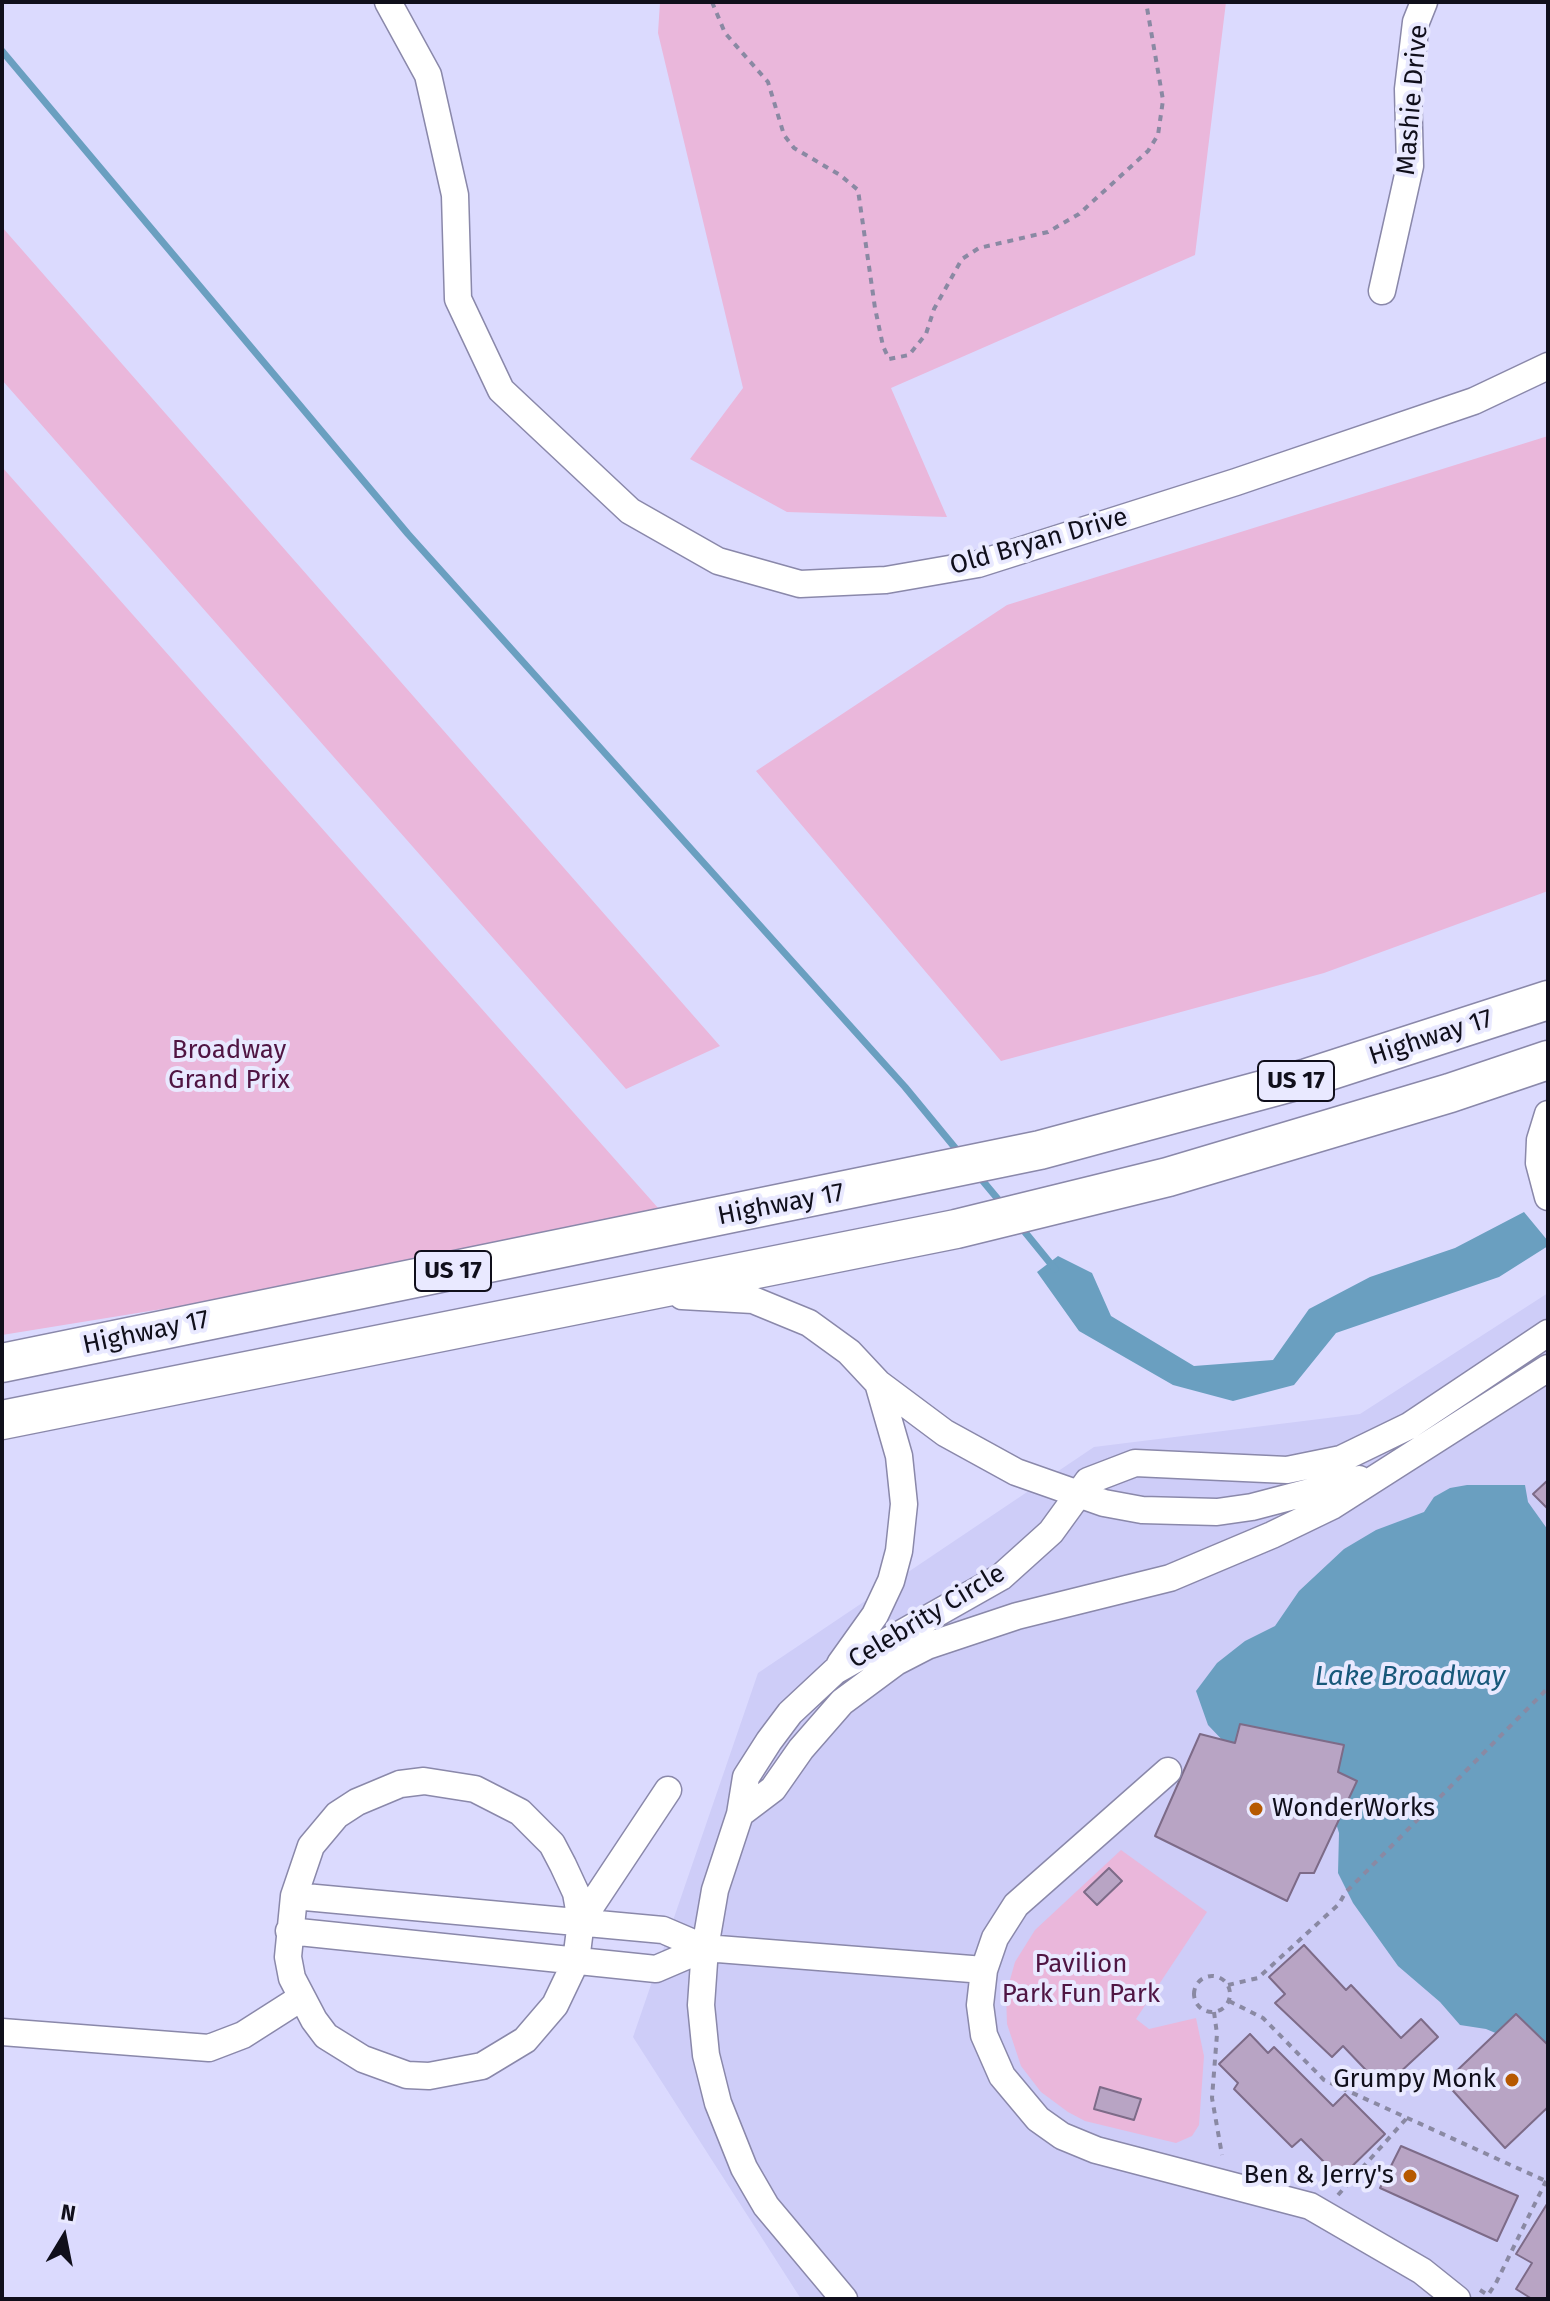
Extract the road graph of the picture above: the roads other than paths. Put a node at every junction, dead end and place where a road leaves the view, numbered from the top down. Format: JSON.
{"nodes":[{"id":1,"x":388,"y":2,"type":"edge"},
{"id":2,"x":1424,"y":2,"type":"edge"},
{"id":3,"x":1382,"y":291,"type":"dead end"},
{"id":4,"x":1548,"y":366,"type":"edge"},
{"id":5,"x":1548,"y":1000,"type":"edge"},
{"id":6,"x":1548,"y":1060,"type":"edge"},
{"id":7,"x":1548,"y":1114,"type":"edge"},
{"id":8,"x":1548,"y":1197,"type":"edge"},
{"id":9,"x":617,"y":1297,"type":"junction"},
{"id":10,"x":1548,"y":1333,"type":"edge"},
{"id":11,"x":2,"y":1363,"type":"edge"},
{"id":12,"x":1548,"y":1368,"type":"edge"},
{"id":13,"x":878,"y":1383,"type":"junction"},
{"id":14,"x":2,"y":1420,"type":"edge"},
{"id":15,"x":1378,"y":1474,"type":"junction"},
{"id":16,"x":1078,"y":1493,"type":"junction"},
{"id":17,"x":835,"y":1671,"type":"junction"},
{"id":18,"x":1168,"y":1771,"type":"dead end"},
{"id":19,"x":668,"y":1790,"type":"dead end"},
{"id":20,"x":740,"y":1814,"type":"junction"},
{"id":21,"x":294,"y":1896,"type":"junction"},
{"id":22,"x":581,"y":1921,"type":"junction"},
{"id":23,"x":289,"y":1931,"type":"junction"},
{"id":24,"x":705,"y":1948,"type":"junction"},
{"id":25,"x":576,"y":1961,"type":"junction"},
{"id":26,"x":984,"y":1970,"type":"junction"},
{"id":27,"x":301,"y":1998,"type":"junction"},
{"id":28,"x":2,"y":2032,"type":"edge"},
{"id":29,"x":1456,"y":2298,"type":"edge"},
{"id":30,"x":844,"y":2299,"type":"edge"}],
"edges":[{"from":1,"to":4,"type":"street","name":"Old Bryan Drive"},
{"from":2,"to":3,"type":"street","name":"Mashie Drive"},
{"from":5,"to":11,"type":"highway","name":"Highway 17","number":"US 17"},
{"from":6,"to":9,"type":"highway","number":"US 17"},
{"from":7,"to":8,"type":"street"},
{"from":9,"to":13,"type":"street"},
{"from":9,"to":14,"type":"highway","number":"US 17"},
{"from":10,"to":16,"type":"street","name":"Celebrity Circle"},
{"from":12,"to":15,"type":"street","name":"Celebrity Circle"},
{"from":13,"to":16,"type":"street"},
{"from":13,"to":17,"type":"street"},
{"from":15,"to":16,"type":"street"},
{"from":15,"to":20,"type":"street","name":"Celebrity Circle"},
{"from":16,"to":17,"type":"street","name":"Celebrity Circle"},
{"from":17,"to":20,"type":"street","name":"Celebrity Circle"},
{"from":18,"to":26,"type":"street"},
{"from":19,"to":22,"type":"street"},
{"from":20,"to":24,"type":"street","name":"Celebrity Circle"},
{"from":21,"to":22,"type":"street"},
{"from":21,"to":22,"type":"street"},
{"from":21,"to":23,"type":"street"},
{"from":22,"to":24,"type":"street"},
{"from":22,"to":25,"type":"street"},
{"from":23,"to":25,"type":"street"},
{"from":23,"to":27,"type":"street"},
{"from":24,"to":25,"type":"street"},
{"from":24,"to":26,"type":"street"},
{"from":24,"to":30,"type":"street","name":"Celebrity Circle"},
{"from":25,"to":27,"type":"street"},
{"from":26,"to":29,"type":"street"},
{"from":27,"to":28,"type":"street"}]}
